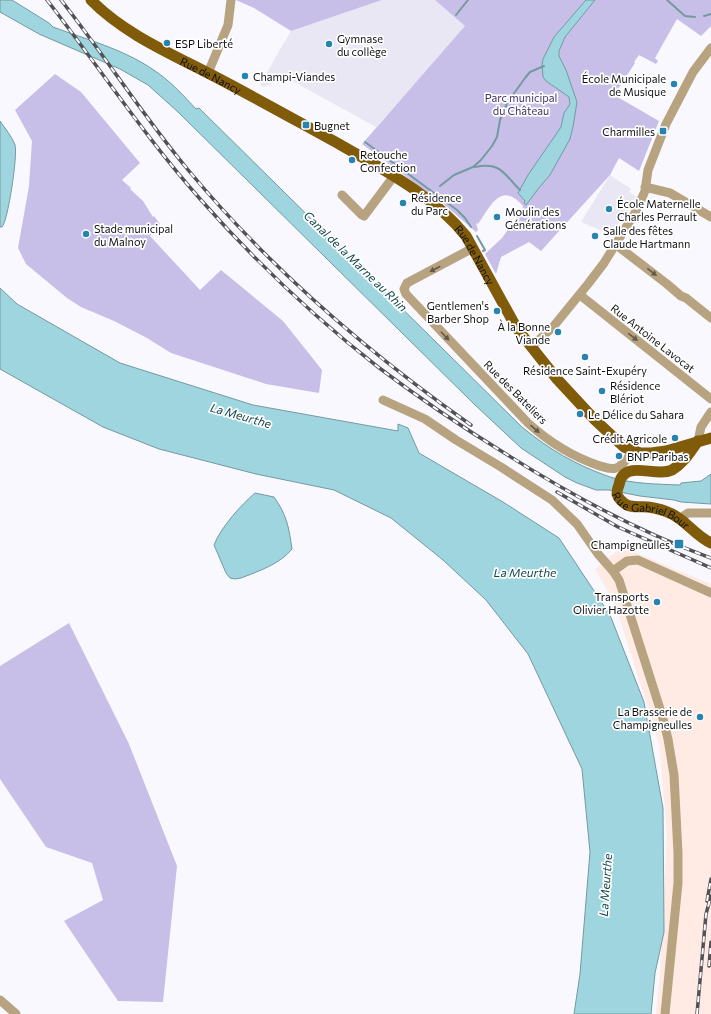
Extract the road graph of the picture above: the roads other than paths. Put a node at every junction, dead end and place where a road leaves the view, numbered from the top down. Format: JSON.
{"nodes":[{"id":1,"x":91,"y":0,"type":"edge"},
{"id":2,"x":231,"y":0,"type":"edge"},
{"id":3,"x":711,"y":48,"type":"edge"},
{"id":4,"x":208,"y":73,"type":"junction"},
{"id":5,"x":394,"y":176,"type":"junction"},
{"id":6,"x":645,"y":188,"type":"junction"},
{"id":7,"x":342,"y":196,"type":"dead end"},
{"id":8,"x":711,"y":217,"type":"edge"},
{"id":9,"x":615,"y":244,"type":"junction"},
{"id":10,"x":473,"y":248,"type":"junction"},
{"id":11,"x":580,"y":295,"type":"junction"},
{"id":12,"x":711,"y":318,"type":"edge"},
{"id":13,"x":531,"y":347,"type":"junction"},
{"id":14,"x":711,"y":399,"type":"edge"},
{"id":15,"x":383,"y":400,"type":"dead end"},
{"id":16,"x":711,"y":412,"type":"edge"},
{"id":17,"x":711,"y":438,"type":"edge"},
{"id":18,"x":698,"y":440,"type":"junction"},
{"id":19,"x":675,"y":448,"type":"junction"},
{"id":20,"x":633,"y":451,"type":"junction"},
{"id":21,"x":677,"y":466,"type":"junction"},
{"id":22,"x":711,"y":513,"type":"edge"},
{"id":23,"x":679,"y":518,"type":"junction"},
{"id":24,"x":711,"y":543,"type":"edge"},
{"id":25,"x":613,"y":571,"type":"junction"},
{"id":26,"x":711,"y":593,"type":"edge"},
{"id":27,"x":0,"y":1000,"type":"edge"},
{"id":28,"x":16,"y":1014,"type":"edge"},
{"id":29,"x":665,"y":1014,"type":"edge"}],
"edges":[{"from":1,"to":4,"type":"main road","name":"Rue de Nancy"},
{"from":2,"to":4,"type":"street"},
{"from":3,"to":6,"type":"street"},
{"from":4,"to":5,"type":"main road","name":"Rue de Nancy"},
{"from":5,"to":7,"type":"street"},
{"from":5,"to":10,"type":"main road","name":"Rue de Nancy"},
{"from":6,"to":8,"type":"street"},
{"from":6,"to":9,"type":"street"},
{"from":9,"to":11,"type":"street"},
{"from":9,"to":12,"type":"street","one_way":true},
{"from":10,"to":13,"type":"main road","name":"Rue de Nancy"},
{"from":10,"to":20,"type":"street","name":"Rue des Bateliers","one_way":true},
{"from":11,"to":13,"type":"street"},
{"from":11,"to":14,"type":"street","name":"Rue Antoine Lavocat","one_way":true},
{"from":13,"to":20,"type":"main road","name":"Rue de Nancy"},
{"from":15,"to":25,"type":"street"},
{"from":16,"to":18,"type":"street"},
{"from":17,"to":18,"type":"main road","name":"Rue de Nancy"},
{"from":18,"to":19,"type":"main road","name":"Rue de Nancy"},
{"from":18,"to":21,"type":"main road","name":"Rue Gabriel Bour"},
{"from":19,"to":20,"type":"main road","name":"Rue de Nancy"},
{"from":19,"to":21,"type":"main road"},
{"from":21,"to":23,"type":"main road","name":"Rue Gabriel Bour"},
{"from":22,"to":23,"type":"street"},
{"from":23,"to":24,"type":"main road","name":"Rue Gabriel Bour"},
{"from":25,"to":26,"type":"street"},
{"from":25,"to":29,"type":"street"},
{"from":27,"to":28,"type":"street"}]}
